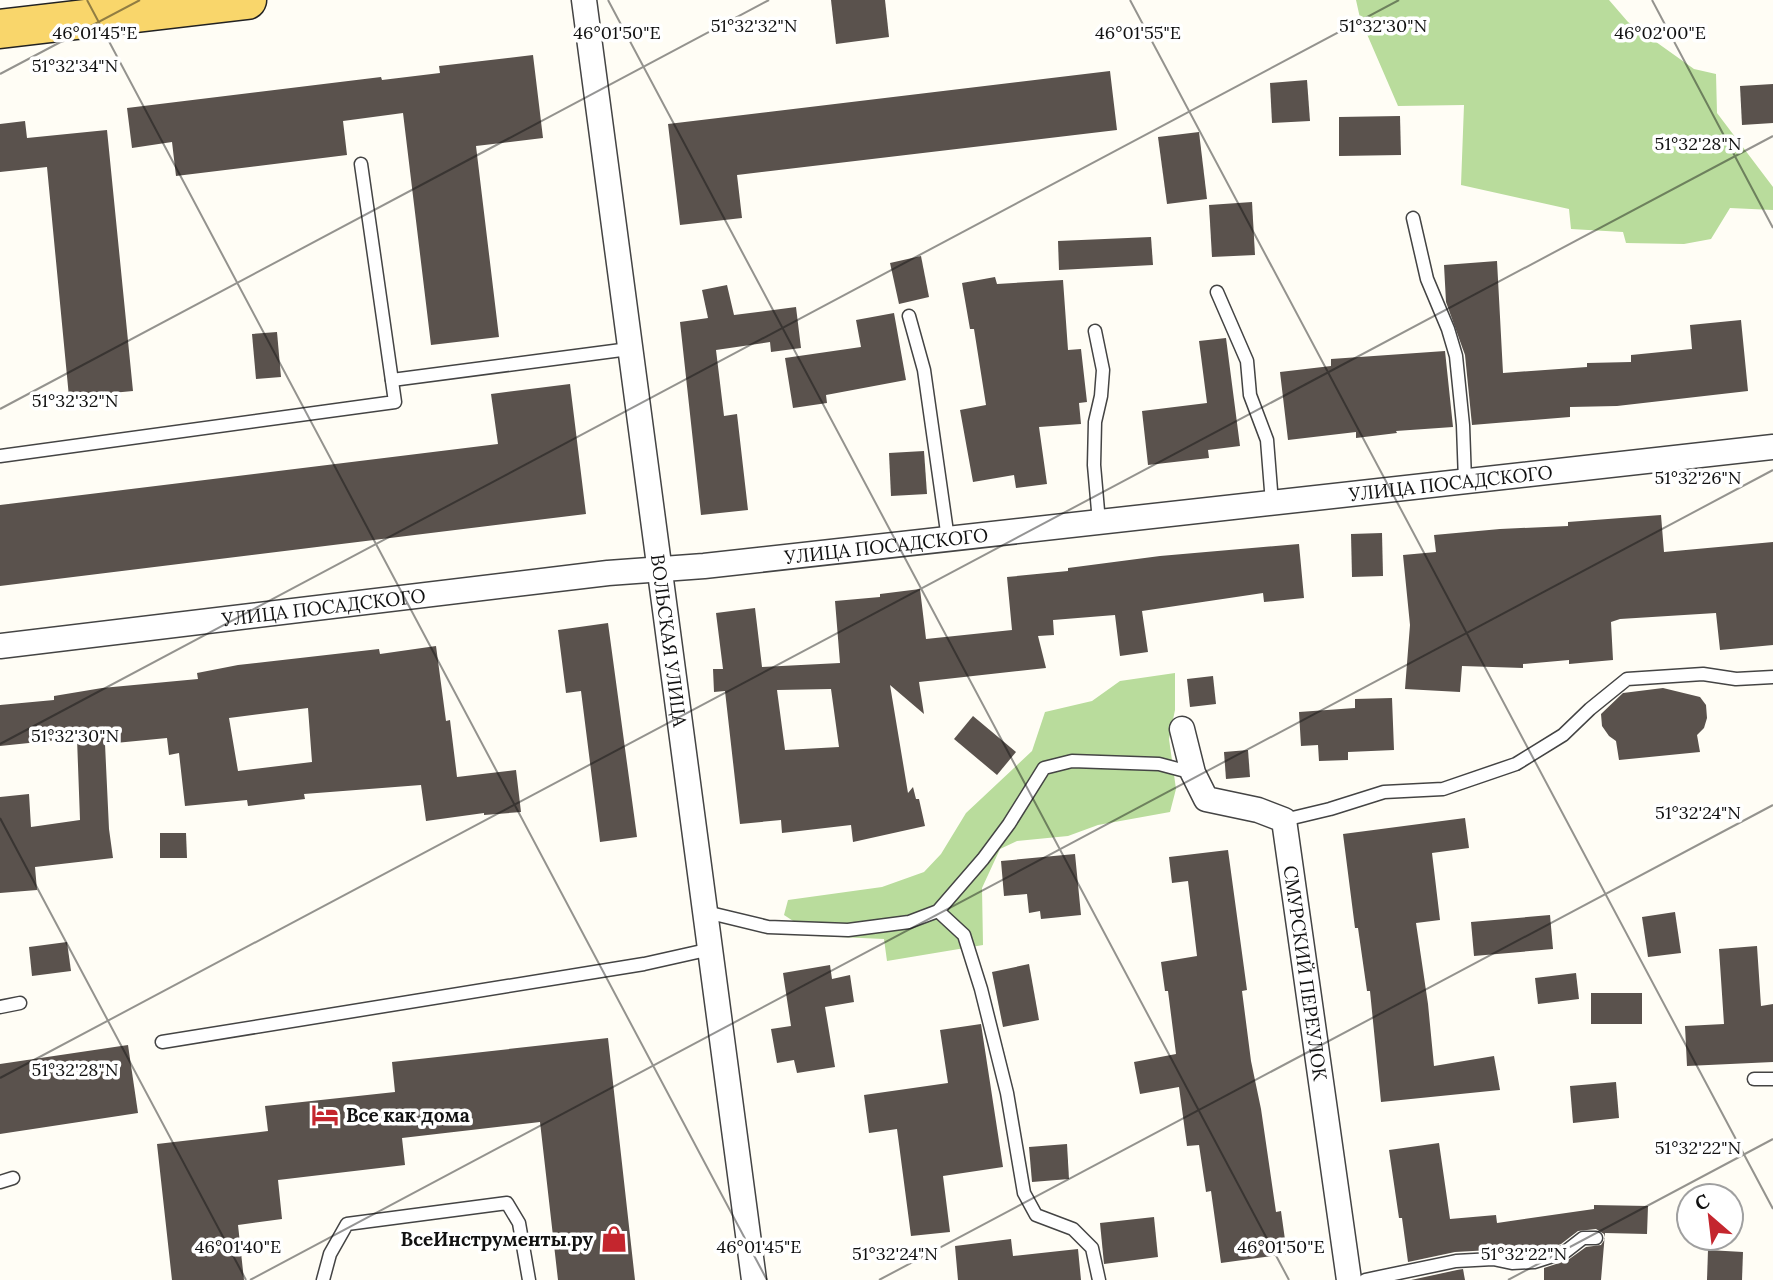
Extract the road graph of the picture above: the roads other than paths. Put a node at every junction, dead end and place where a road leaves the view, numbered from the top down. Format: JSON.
{"nodes":[{"id":1,"x":242,"y":0,"type":"edge"},
{"id":2,"x":584,"y":0,"type":"edge"},
{"id":3,"x":168,"y":4,"type":"edge"},
{"id":4,"x":0,"y":29,"type":"edge"},
{"id":5,"x":361,"y":164,"type":"dead end"},
{"id":6,"x":1413,"y":218,"type":"dead end"},
{"id":7,"x":1217,"y":292,"type":"dead end"},
{"id":8,"x":909,"y":316,"type":"dead end"},
{"id":9,"x":1095,"y":331,"type":"dead end"},
{"id":10,"x":629,"y":349,"type":"junction"},
{"id":11,"x":392,"y":380,"type":"junction"},
{"id":12,"x":1773,"y":447,"type":"edge"},
{"id":13,"x":0,"y":456,"type":"edge"},
{"id":14,"x":1465,"y":481,"type":"junction"},
{"id":15,"x":1272,"y":503,"type":"junction"},
{"id":16,"x":1099,"y":522,"type":"junction"},
{"id":17,"x":948,"y":539,"type":"junction"},
{"id":18,"x":659,"y":568,"type":"junction"},
{"id":19,"x":0,"y":646,"type":"edge"},
{"id":20,"x":1773,"y":677,"type":"edge"},
{"id":21,"x":1182,"y":729,"type":"dead end"},
{"id":22,"x":1193,"y":773,"type":"junction"},
{"id":23,"x":1284,"y":820,"type":"junction"},
{"id":24,"x":938,"y":911,"type":"junction"},
{"id":25,"x":706,"y":912,"type":"junction"},
{"id":26,"x":711,"y":949,"type":"junction"},
{"id":27,"x":20,"y":1003,"type":"dead end"},
{"id":28,"x":0,"y":1007,"type":"edge"},
{"id":29,"x":162,"y":1042,"type":"dead end"},
{"id":30,"x":1754,"y":1079,"type":"dead end"},
{"id":31,"x":1773,"y":1079,"type":"edge"},
{"id":32,"x":1596,"y":1238,"type":"dead end"},
{"id":33,"x":323,"y":1280,"type":"edge"},
{"id":34,"x":529,"y":1280,"type":"edge"},
{"id":35,"x":754,"y":1280,"type":"edge"},
{"id":36,"x":1099,"y":1280,"type":"edge"},
{"id":37,"x":1349,"y":1280,"type":"edge"},
{"id":38,"x":1365,"y":1280,"type":"edge"}],
"edges":[{"from":1,"to":3,"type":"main road"},
{"from":2,"to":10,"type":"street","name":"ВОЛЬСКАЯ УЛИЦА"},
{"from":3,"to":4,"type":"main road"},
{"from":5,"to":11,"type":"lane"},
{"from":6,"to":14,"type":"lane"},
{"from":7,"to":15,"type":"lane"},
{"from":8,"to":17,"type":"lane"},
{"from":9,"to":16,"type":"lane"},
{"from":10,"to":11,"type":"lane"},
{"from":10,"to":18,"type":"street","name":"ВОЛЬСКАЯ УЛИЦА"},
{"from":11,"to":13,"type":"lane"},
{"from":12,"to":14,"type":"street","name":"УЛИЦА ПОСАДСКОГО"},
{"from":14,"to":15,"type":"street","name":"УЛИЦА ПОСАДСКОГО"},
{"from":15,"to":16,"type":"street","name":"УЛИЦА ПОСАДСКОГО"},
{"from":16,"to":17,"type":"street","name":"УЛИЦА ПОСАДСКОГО"},
{"from":17,"to":18,"type":"street","name":"УЛИЦА ПОСАДСКОГО"},
{"from":18,"to":19,"type":"street","name":"УЛИЦА ПОСАДСКОГО"},
{"from":18,"to":25,"type":"street","name":"ВОЛЬСКАЯ УЛИЦА"},
{"from":20,"to":23,"type":"lane"},
{"from":21,"to":22,"type":"street"},
{"from":22,"to":23,"type":"street"},
{"from":22,"to":24,"type":"lane"},
{"from":23,"to":37,"type":"street","name":"СМУРСКИЙ ПЕРЕУЛОК"},
{"from":24,"to":25,"type":"lane"},
{"from":24,"to":36,"type":"lane"},
{"from":25,"to":26,"type":"street","name":"ВОЛЬСКАЯ УЛИЦА"},
{"from":26,"to":29,"type":"lane"},
{"from":26,"to":35,"type":"street","name":"ВОЛЬСКАЯ УЛИЦА"},
{"from":27,"to":28,"type":"lane"},
{"from":30,"to":31,"type":"lane"},
{"from":32,"to":38,"type":"lane"},
{"from":33,"to":34,"type":"lane"}]}
